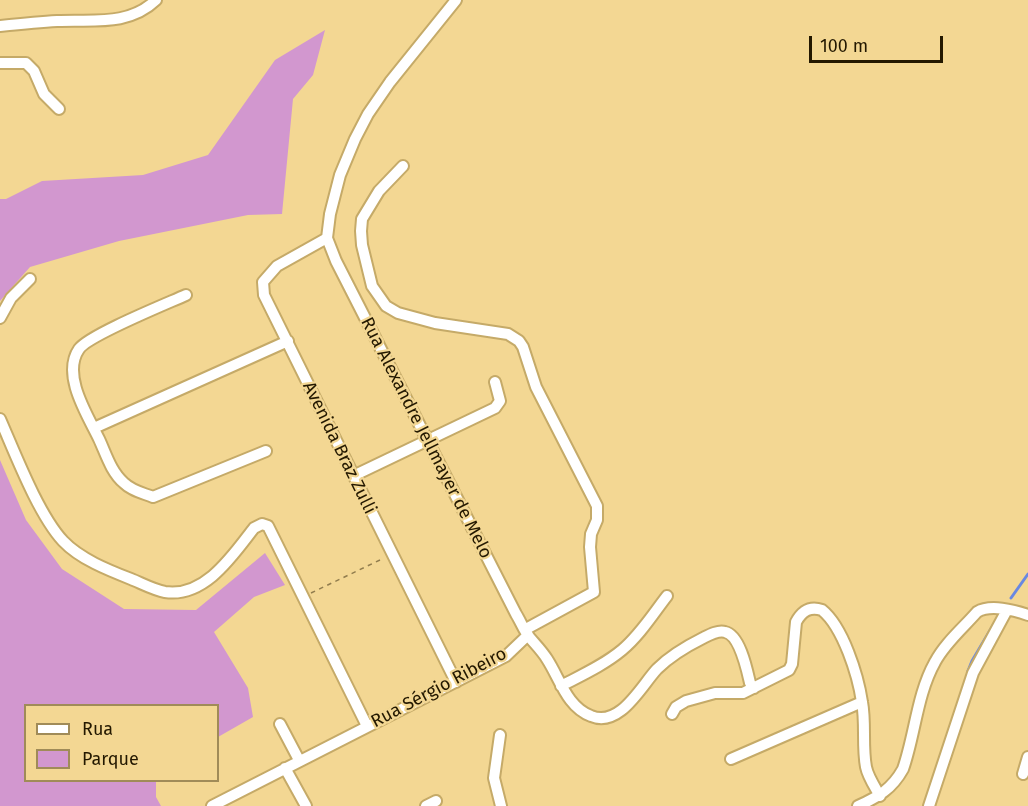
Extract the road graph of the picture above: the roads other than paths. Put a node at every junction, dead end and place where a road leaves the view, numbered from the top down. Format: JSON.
{"nodes":[{"id":1,"x":156,"y":0,"type":"edge"},
{"id":2,"x":456,"y":0,"type":"edge"},
{"id":3,"x":0,"y":26,"type":"edge"},
{"id":4,"x":0,"y":63,"type":"edge"},
{"id":5,"x":58,"y":109,"type":"dead end"},
{"id":6,"x":403,"y":166,"type":"dead end"},
{"id":7,"x":327,"y":238,"type":"junction"},
{"id":8,"x":30,"y":279,"type":"dead end"},
{"id":9,"x":186,"y":295,"type":"dead end"},
{"id":10,"x":0,"y":318,"type":"edge"},
{"id":11,"x":288,"y":341,"type":"junction"},
{"id":12,"x":495,"y":382,"type":"dead end"},
{"id":13,"x":0,"y":418,"type":"edge"},
{"id":14,"x":94,"y":428,"type":"junction"},
{"id":15,"x":428,"y":440,"type":"junction"},
{"id":16,"x":266,"y":451,"type":"dead end"},
{"id":17,"x":353,"y":476,"type":"junction"},
{"id":18,"x":667,"y":596,"type":"dead end"},
{"id":19,"x":1008,"y":610,"type":"junction"},
{"id":20,"x":1028,"y":615,"type":"edge"},
{"id":21,"x":527,"y":632,"type":"junction"},
{"id":22,"x":456,"y":682,"type":"junction"},
{"id":23,"x":561,"y":686,"type":"junction"},
{"id":24,"x":754,"y":688,"type":"junction"},
{"id":25,"x":862,"y":702,"type":"junction"},
{"id":26,"x":672,"y":714,"type":"dead end"},
{"id":27,"x":280,"y":724,"type":"dead end"},
{"id":28,"x":367,"y":726,"type":"junction"},
{"id":29,"x":500,"y":735,"type":"dead end"},
{"id":30,"x":1028,"y":758,"type":"edge"},
{"id":31,"x":730,"y":759,"type":"dead end"},
{"id":32,"x":299,"y":760,"type":"junction"},
{"id":33,"x":285,"y":768,"type":"junction"},
{"id":34,"x":1023,"y":774,"type":"dead end"},
{"id":35,"x":880,"y":796,"type":"junction"},
{"id":36,"x":212,"y":806,"type":"edge"},
{"id":37,"x":306,"y":806,"type":"edge"},
{"id":38,"x":501,"y":806,"type":"edge"},
{"id":39,"x":858,"y":806,"type":"edge"},
{"id":40,"x":929,"y":806,"type":"edge"}],
"edges":[{"from":1,"to":3,"type":"street"},
{"from":2,"to":7,"type":"street"},
{"from":4,"to":5,"type":"street"},
{"from":6,"to":21,"type":"street","name":"Rua Sérgio Ribeiro"},
{"from":7,"to":11,"type":"street","name":"Avenida Braz Zulli"},
{"from":7,"to":15,"type":"street","name":"Rua Alexandre Jellmayer de Melo"},
{"from":8,"to":10,"type":"street"},
{"from":9,"to":14,"type":"street"},
{"from":11,"to":14,"type":"street"},
{"from":11,"to":17,"type":"street","name":"Avenida Braz Zulli"},
{"from":12,"to":15,"type":"street"},
{"from":13,"to":28,"type":"street"},
{"from":14,"to":16,"type":"street"},
{"from":15,"to":17,"type":"street"},
{"from":15,"to":21,"type":"street","name":"Rua Alexandre Jellmayer de Melo"},
{"from":17,"to":22,"type":"street","name":"Avenida Braz Zulli"},
{"from":18,"to":23,"type":"street"},
{"from":19,"to":20,"type":"street"},
{"from":19,"to":35,"type":"street"},
{"from":19,"to":40,"type":"street"},
{"from":21,"to":22,"type":"street","name":"Rua Sérgio Ribeiro"},
{"from":21,"to":23,"type":"street"},
{"from":22,"to":28,"type":"street","name":"Rua Sérgio Ribeiro"},
{"from":23,"to":24,"type":"street"},
{"from":24,"to":25,"type":"street"},
{"from":24,"to":26,"type":"street"},
{"from":25,"to":31,"type":"street"},
{"from":25,"to":35,"type":"street"},
{"from":27,"to":32,"type":"street"},
{"from":28,"to":32,"type":"street","name":"Rua Sérgio Ribeiro"},
{"from":29,"to":38,"type":"street"},
{"from":30,"to":34,"type":"street"},
{"from":32,"to":33,"type":"street","name":"Rua Sérgio Ribeiro"},
{"from":33,"to":36,"type":"street","name":"Rua Sérgio Ribeiro"},
{"from":33,"to":37,"type":"street"},
{"from":35,"to":39,"type":"street"}]}
